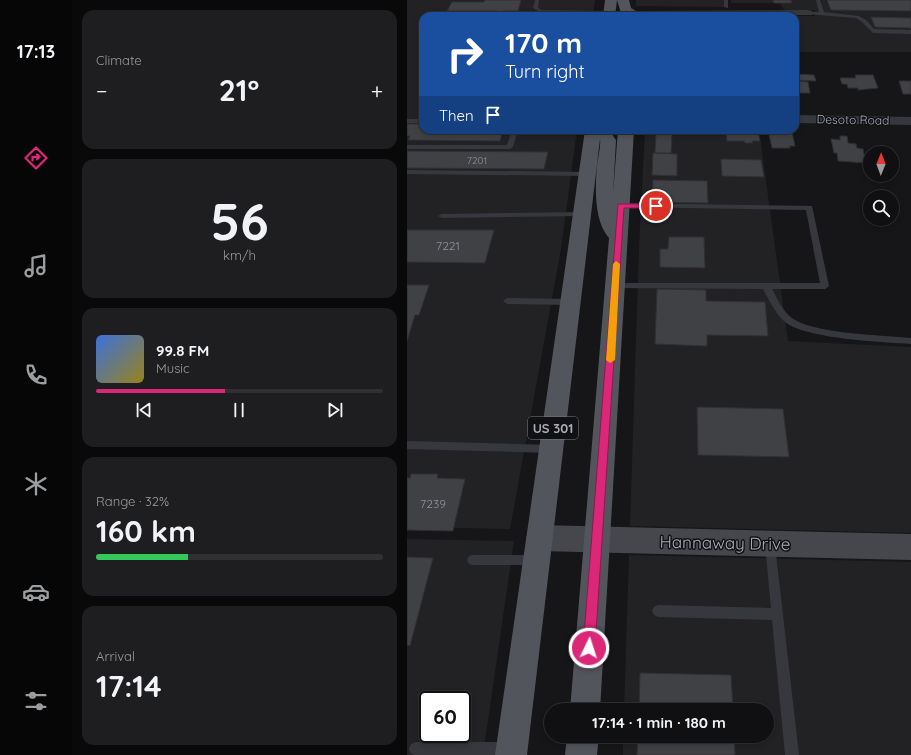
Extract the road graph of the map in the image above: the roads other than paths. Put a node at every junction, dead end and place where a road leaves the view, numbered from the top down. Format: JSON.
{"nodes":[{"id":1,"x":537,"y":0,"type":"edge"},
{"id":2,"x":623,"y":0,"type":"edge"},
{"id":3,"x":818,"y":0,"type":"edge"},
{"id":4,"x":726,"y":3,"type":"edge"},
{"id":5,"x":609,"y":9,"type":"edge"},
{"id":6,"x":636,"y":9,"type":"edge"},
{"id":7,"x":728,"y":12,"type":"edge"},
{"id":8,"x":755,"y":12,"type":"edge"},
{"id":9,"x":799,"y":13,"type":"edge"},
{"id":10,"x":808,"y":13,"type":"joint"},
{"id":11,"x":822,"y":13,"type":"junction"},
{"id":12,"x":911,"y":32,"type":"edge"},
{"id":13,"x":799,"y":119,"type":"edge"},
{"id":14,"x":407,"y":121,"type":"edge"},
{"id":15,"x":911,"y":121,"type":"edge"},
{"id":16,"x":419,"y":122,"type":"edge"},
{"id":17,"x":514,"y":134,"type":"edge"},
{"id":18,"x":592,"y":134,"type":"edge"},
{"id":19,"x":605,"y":134,"type":"edge"},
{"id":20,"x":626,"y":134,"type":"edge"},
{"id":21,"x":407,"y":146,"type":"edge"},
{"id":22,"x":407,"y":172,"type":"edge"},
{"id":23,"x":587,"y":174,"type":"junction"},
{"id":24,"x":621,"y":205,"type":"junction"},
{"id":25,"x":582,"y":214,"type":"junction"},
{"id":26,"x":442,"y":216,"type":"dead end"},
{"id":27,"x":618,"y":240,"type":"junction"},
{"id":28,"x":615,"y":286,"type":"junction"},
{"id":29,"x":766,"y":286,"type":"junction"},
{"id":30,"x":507,"y":301,"type":"dead end"},
{"id":31,"x":571,"y":302,"type":"junction"},
{"id":32,"x":911,"y":341,"type":"edge"},
{"id":33,"x":407,"y":445,"type":"edge"},
{"id":34,"x":551,"y":449,"type":"junction"},
{"id":35,"x":597,"y":539,"type":"junction"},
{"id":36,"x":770,"y":544,"type":"junction"},
{"id":37,"x":911,"y":547,"type":"edge"},
{"id":38,"x":538,"y":549,"type":"junction"},
{"id":39,"x":473,"y":560,"type":"dead end"},
{"id":40,"x":658,"y":611,"type":"dead end"},
{"id":41,"x":777,"y":614,"type":"junction"},
{"id":42,"x":585,"y":703,"type":"edge"},
{"id":43,"x":582,"y":743,"type":"edge"},
{"id":44,"x":416,"y":749,"type":"dead end"},
{"id":45,"x":511,"y":752,"type":"edge"},
{"id":46,"x":581,"y":755,"type":"edge"},
{"id":47,"x":792,"y":755,"type":"edge"}],
"edges":[{"from":1,"to":5,"type":"lane"},
{"from":2,"to":6,"type":"main road"},
{"from":3,"to":11,"type":"lane"},
{"from":4,"to":6,"type":"street"},
{"from":4,"to":8,"type":"street"},
{"from":6,"to":7,"type":"street"},
{"from":9,"to":10,"type":"street"},
{"from":10,"to":11,"type":"lane"},
{"from":11,"to":12,"type":"lane"},
{"from":13,"to":15,"type":"street","name":"Desoto Road"},
{"from":14,"to":16,"type":"lane"},
{"from":17,"to":21,"type":"lane"},
{"from":18,"to":23,"type":"main road","number":"US 301"},
{"from":19,"to":27,"type":"main road"},
{"from":20,"to":24,"type":"main road"},
{"from":22,"to":23,"type":"lane"},
{"from":23,"to":25,"type":"main road","number":"US 301"},
{"from":24,"to":27,"type":"main road"},
{"from":24,"to":29,"type":"lane"},
{"from":25,"to":26,"type":"lane"},
{"from":25,"to":31,"type":"main road","number":"US 301"},
{"from":27,"to":28,"type":"main road"},
{"from":28,"to":29,"type":"lane"},
{"from":28,"to":35,"type":"main road"},
{"from":29,"to":32,"type":"lane"},
{"from":30,"to":31,"type":"lane"},
{"from":31,"to":34,"type":"main road","number":"US 301"},
{"from":33,"to":34,"type":"lane"},
{"from":34,"to":38,"type":"main road","number":"US 301"},
{"from":35,"to":36,"type":"street","name":"Hannaway Drive"},
{"from":35,"to":38,"type":"street","name":"Hannaway Drive"},
{"from":35,"to":42,"type":"main road"},
{"from":36,"to":37,"type":"street","name":"Hannaway Drive"},
{"from":36,"to":41,"type":"lane"},
{"from":38,"to":39,"type":"lane"},
{"from":38,"to":45,"type":"main road","number":"US 301"},
{"from":40,"to":41,"type":"lane"},
{"from":41,"to":47,"type":"lane"},
{"from":43,"to":46,"type":"main road"},
{"from":44,"to":45,"type":"lane"}]}
